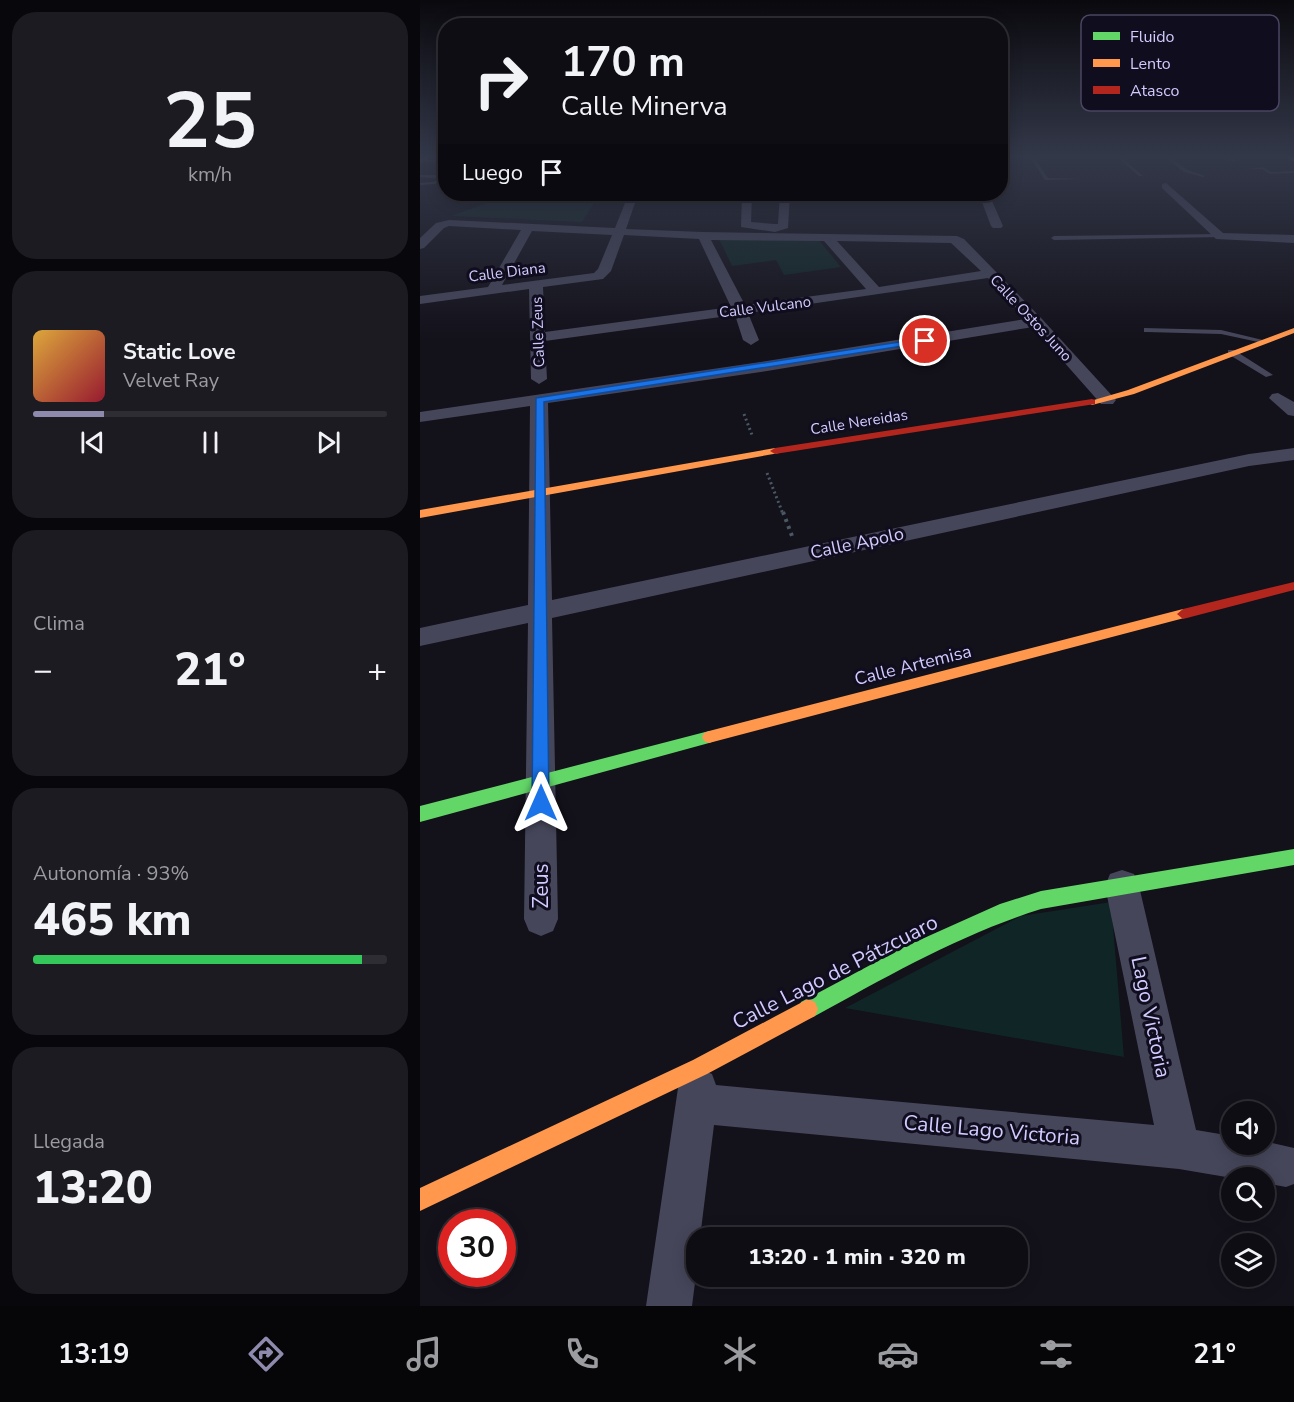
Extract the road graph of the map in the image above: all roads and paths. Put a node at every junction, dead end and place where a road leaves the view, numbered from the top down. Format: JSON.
{"nodes":[{"id":1,"x":624,"y":218,"type":"edge"},
{"id":2,"x":745,"y":218,"type":"edge"},
{"id":3,"x":784,"y":218,"type":"edge"},
{"id":4,"x":994,"y":218,"type":"edge"},
{"id":5,"x":1201,"y":218,"type":"edge"},
{"id":6,"x":529,"y":226,"type":"junction"},
{"id":7,"x":997,"y":226,"type":"dead end"},
{"id":8,"x":619,"y":231,"type":"junction"},
{"id":9,"x":703,"y":236,"type":"junction"},
{"id":10,"x":1220,"y":236,"type":"junction"},
{"id":11,"x":827,"y":237,"type":"junction"},
{"id":12,"x":1054,"y":238,"type":"dead end"},
{"id":13,"x":1294,"y":238,"type":"edge"},
{"id":14,"x":420,"y":245,"type":"edge"},
{"id":15,"x":990,"y":274,"type":"junction"},
{"id":16,"x":536,"y":285,"type":"junction"},
{"id":17,"x":492,"y":291,"type":"junction"},
{"id":18,"x":876,"y":292,"type":"junction"},
{"id":19,"x":422,"y":299,"type":"edge"},
{"id":20,"x":740,"y":310,"type":"junction"},
{"id":21,"x":420,"y":318,"type":"edge"},
{"id":22,"x":1037,"y":322,"type":"junction"},
{"id":23,"x":1147,"y":330,"type":"dead end"},
{"id":24,"x":1294,"y":330,"type":"edge"},
{"id":25,"x":539,"y":338,"type":"junction"},
{"id":26,"x":751,"y":340,"type":"dead end"},
{"id":27,"x":1263,"y":341,"type":"junction"},
{"id":28,"x":1231,"y":352,"type":"junction"},
{"id":29,"x":1269,"y":375,"type":"dead end"},
{"id":30,"x":539,"y":390,"type":"junction"},
{"id":31,"x":1278,"y":398,"type":"dead end"},
{"id":32,"x":1107,"y":400,"type":"junction"},
{"id":33,"x":1294,"y":411,"type":"edge"},
{"id":34,"x":420,"y":417,"type":"edge"},
{"id":35,"x":759,"y":454,"type":"junction"},
{"id":36,"x":1294,"y":454,"type":"edge"},
{"id":37,"x":539,"y":492,"type":"junction"},
{"id":38,"x":420,"y":514,"type":"edge"},
{"id":39,"x":799,"y":555,"type":"junction"},
{"id":40,"x":1294,"y":586,"type":"edge"},
{"id":41,"x":539,"y":612,"type":"junction"},
{"id":42,"x":420,"y":637,"type":"edge"},
{"id":43,"x":540,"y":780,"type":"junction"},
{"id":44,"x":420,"y":814,"type":"edge"},
{"id":45,"x":1294,"y":857,"type":"edge"},
{"id":46,"x":1122,"y":886,"type":"junction"},
{"id":47,"x":541,"y":919,"type":"dead end"},
{"id":48,"x":698,"y":1085,"type":"junction"},
{"id":49,"x":1179,"y":1148,"type":"junction"},
{"id":50,"x":1286,"y":1166,"type":"dead end"},
{"id":51,"x":420,"y":1200,"type":"edge"},
{"id":52,"x":669,"y":1306,"type":"edge"}],
"edges":[{"from":1,"to":8,"type":"street"},
{"from":2,"to":3,"type":"street"},
{"from":4,"to":7,"type":"street"},
{"from":5,"to":10,"type":"street"},
{"from":6,"to":8,"type":"street"},
{"from":6,"to":14,"type":"street"},
{"from":6,"to":17,"type":"street"},
{"from":8,"to":9,"type":"street"},
{"from":8,"to":16,"type":"street","name":"Calle Diana"},
{"from":9,"to":11,"type":"street"},
{"from":9,"to":20,"type":"street"},
{"from":10,"to":12,"type":"lane"},
{"from":10,"to":13,"type":"street"},
{"from":11,"to":15,"type":"street","name":"Calle Ostos Juno"},
{"from":11,"to":18,"type":"street"},
{"from":15,"to":18,"type":"street","name":"Calle Vulcano"},
{"from":15,"to":22,"type":"street","name":"Calle Ostos Juno"},
{"from":16,"to":17,"type":"street","name":"Calle Diana"},
{"from":16,"to":25,"type":"street","name":"Calle Zeus"},
{"from":17,"to":19,"type":"street","name":"Calle Diana"},
{"from":18,"to":20,"type":"street","name":"Calle Vulcano"},
{"from":19,"to":21,"type":"street"},
{"from":20,"to":25,"type":"street","name":"Calle Vulcano"},
{"from":20,"to":26,"type":"street"},
{"from":22,"to":30,"type":"street"},
{"from":22,"to":32,"type":"street","name":"Calle Ostos Juno"},
{"from":23,"to":27,"type":"lane"},
{"from":24,"to":27,"type":"street","name":"Calle Nereidas"},
{"from":25,"to":30,"type":"street","name":"Calle Zeus"},
{"from":27,"to":28,"type":"street","name":"Calle Nereidas"},
{"from":28,"to":29,"type":"lane"},
{"from":28,"to":32,"type":"street","name":"Calle Nereidas"},
{"from":30,"to":34,"type":"street"},
{"from":30,"to":37,"type":"street","name":"Calle Zeus"},
{"from":31,"to":33,"type":"street"},
{"from":32,"to":35,"type":"street","name":"Calle Nereidas"},
{"from":35,"to":37,"type":"street","name":"Calle Nereidas"},
{"from":35,"to":39,"type":"path"},
{"from":36,"to":39,"type":"street","name":"Calle Apolo"},
{"from":37,"to":38,"type":"street","name":"Calle Nereidas"},
{"from":37,"to":41,"type":"street","name":"Calle Zeus"},
{"from":39,"to":41,"type":"street","name":"Calle Apolo"},
{"from":40,"to":43,"type":"street","name":"Calle Artemisa"},
{"from":41,"to":42,"type":"street","name":"Calle Apolo"},
{"from":41,"to":43,"type":"street","name":"Calle Zeus"},
{"from":43,"to":44,"type":"street","name":"Calle Artemisa"},
{"from":43,"to":47,"type":"street","name":"Zeus"},
{"from":45,"to":46,"type":"street","name":"Calle Lago de Pátzcuaro"},
{"from":46,"to":48,"type":"street","name":"Calle Lago de Pátzcuaro"},
{"from":46,"to":49,"type":"street","name":"Lago Victoria"},
{"from":48,"to":49,"type":"street","name":"Calle Lago Victoria"},
{"from":48,"to":51,"type":"street","name":"Calle Lago de Pátzcuaro"},
{"from":48,"to":52,"type":"street"},
{"from":49,"to":50,"type":"street","name":"Calle Lago Victoria"}]}
